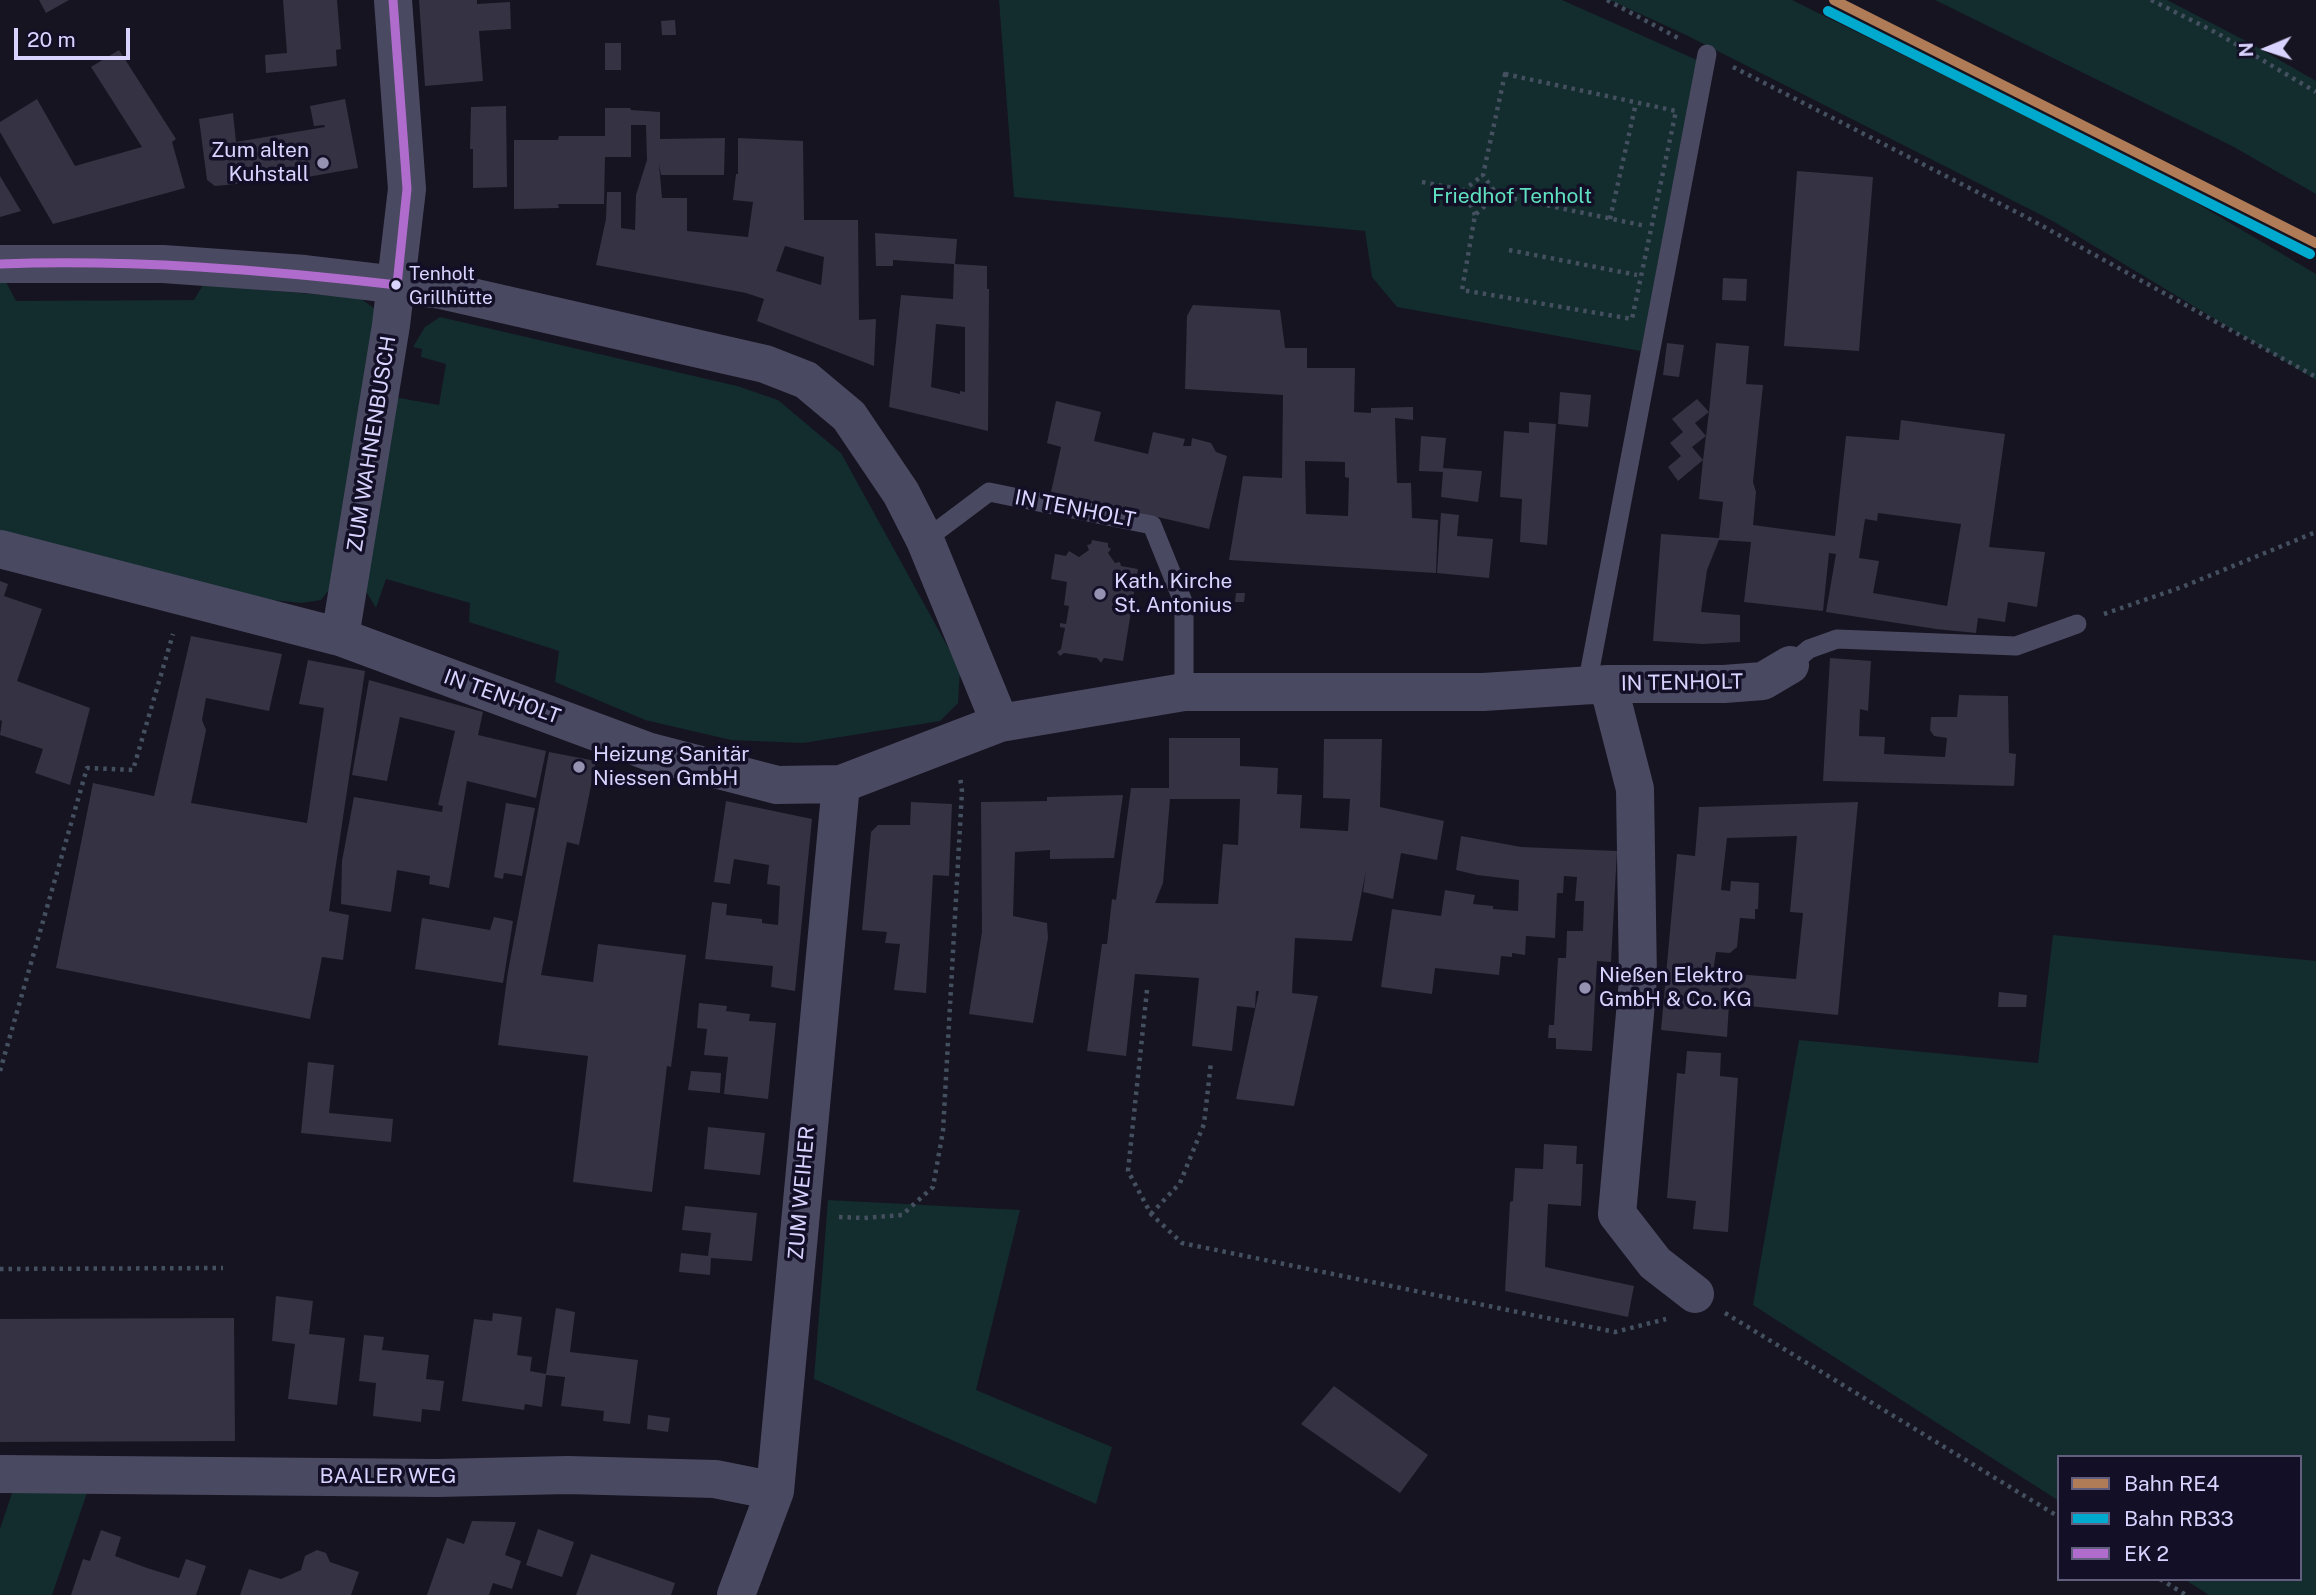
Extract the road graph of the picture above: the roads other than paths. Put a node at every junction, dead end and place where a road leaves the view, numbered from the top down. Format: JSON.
{"nodes":[{"id":1,"x":393,"y":0,"type":"edge"},
{"id":2,"x":1707,"y":54,"type":"road end"},
{"id":3,"x":0,"y":264,"type":"edge"},
{"id":4,"x":397,"y":285,"type":"junction"},
{"id":5,"x":925,"y":540,"type":"junction"},
{"id":6,"x":0,"y":549,"type":"edge"},
{"id":7,"x":2077,"y":624,"type":"road end"},
{"id":8,"x":340,"y":637,"type":"junction"},
{"id":9,"x":1790,"y":665,"type":"joint"},
{"id":10,"x":1598,"y":685,"type":"junction"},
{"id":11,"x":1184,"y":692,"type":"junction"},
{"id":12,"x":1000,"y":723,"type":"junction"},
{"id":13,"x":841,"y":784,"type":"junction"},
{"id":14,"x":1695,"y":1294,"type":"road end"},
{"id":15,"x":0,"y":1474,"type":"edge"},
{"id":16,"x":775,"y":1490,"type":"junction"},
{"id":17,"x":736,"y":1595,"type":"edge"}],
"edges":[{"from":1,"to":4,"type":"street","name":"ZUM WAHNENBUSCH"},
{"from":2,"to":10,"type":"lane"},
{"from":3,"to":4,"type":"street"},
{"from":4,"to":5,"type":"street"},
{"from":4,"to":8,"type":"street","name":"ZUM WAHNENBUSCH"},
{"from":5,"to":11,"type":"lane","name":"IN TENHOLT"},
{"from":5,"to":12,"type":"street"},
{"from":6,"to":8,"type":"street","name":"IN TENHOLT"},
{"from":7,"to":9,"type":"lane","name":"IN TENHOLT"},
{"from":8,"to":13,"type":"street","name":"IN TENHOLT"},
{"from":9,"to":10,"type":"street","name":"IN TENHOLT"},
{"from":10,"to":11,"type":"street","name":"IN TENHOLT"},
{"from":10,"to":14,"type":"street"},
{"from":11,"to":12,"type":"street","name":"IN TENHOLT"},
{"from":12,"to":13,"type":"street","name":"IN TENHOLT"},
{"from":13,"to":16,"type":"street","name":"ZUM WEIHER"},
{"from":15,"to":16,"type":"street","name":"BAALER WEG"},
{"from":16,"to":17,"type":"street","name":"ZUM WEIHER"}]}
